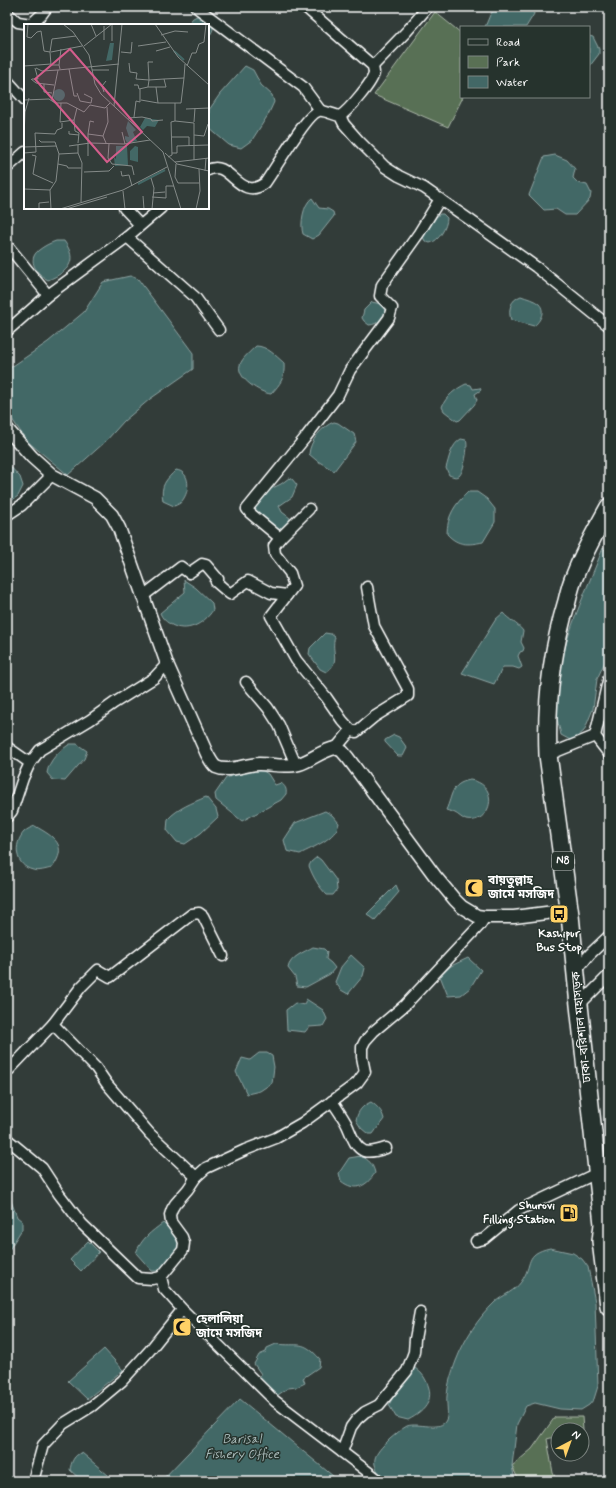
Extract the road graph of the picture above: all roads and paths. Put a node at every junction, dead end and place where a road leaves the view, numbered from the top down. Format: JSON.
{"nodes":[{"id":1,"x":47,"y":7,"type":"edge"},
{"id":2,"x":196,"y":7,"type":"edge"},
{"id":3,"x":305,"y":7,"type":"edge"},
{"id":4,"x":428,"y":7,"type":"edge"},
{"id":5,"x":7,"y":13,"type":"edge"},
{"id":6,"x":373,"y":66,"type":"junction"},
{"id":7,"x":7,"y":80,"type":"edge"},
{"id":8,"x":24,"y":99,"type":"edge"},
{"id":9,"x":320,"y":110,"type":"junction"},
{"id":10,"x":340,"y":116,"type":"junction"},
{"id":11,"x":24,"y":153,"type":"edge"},
{"id":12,"x":7,"y":168,"type":"edge"},
{"id":13,"x":209,"y":170,"type":"edge"},
{"id":14,"x":440,"y":199,"type":"junction"},
{"id":15,"x":125,"y":209,"type":"edge"},
{"id":16,"x":160,"y":209,"type":"edge"},
{"id":17,"x":140,"y":225,"type":"junction"},
{"id":18,"x":127,"y":237,"type":"junction"},
{"id":19,"x":7,"y":245,"type":"edge"},
{"id":20,"x":48,"y":295,"type":"junction"},
{"id":21,"x":609,"y":326,"type":"edge"},
{"id":22,"x":7,"y":330,"type":"edge"},
{"id":23,"x":219,"y":330,"type":"dead end"},
{"id":24,"x":7,"y":428,"type":"edge"},
{"id":25,"x":52,"y":475,"type":"junction"},
{"id":26,"x":609,"y":507,"type":"edge"},
{"id":27,"x":309,"y":509,"type":"dead end"},
{"id":28,"x":7,"y":515,"type":"edge"},
{"id":29,"x":280,"y":538,"type":"junction"},
{"id":30,"x":367,"y":587,"type":"dead end"},
{"id":31,"x":287,"y":595,"type":"junction"},
{"id":32,"x":143,"y":596,"type":"junction"},
{"id":33,"x":167,"y":664,"type":"junction"},
{"id":34,"x":609,"y":678,"type":"edge"},
{"id":35,"x":246,"y":682,"type":"dead end"},
{"id":36,"x":351,"y":730,"type":"junction"},
{"id":37,"x":595,"y":736,"type":"junction"},
{"id":38,"x":7,"y":747,"type":"edge"},
{"id":39,"x":336,"y":748,"type":"junction"},
{"id":40,"x":555,"y":753,"type":"junction"},
{"id":41,"x":609,"y":754,"type":"edge"},
{"id":42,"x":30,"y":763,"type":"junction"},
{"id":43,"x":296,"y":765,"type":"junction"},
{"id":44,"x":7,"y":817,"type":"edge"},
{"id":45,"x":570,"y":915,"type":"junction"},
{"id":46,"x":485,"y":917,"type":"junction"},
{"id":47,"x":609,"y":936,"type":"edge"},
{"id":48,"x":223,"y":956,"type":"dead end"},
{"id":49,"x":576,"y":971,"type":"junction"},
{"id":50,"x":609,"y":975,"type":"edge"},
{"id":51,"x":579,"y":1006,"type":"junction"},
{"id":52,"x":53,"y":1024,"type":"junction"},
{"id":53,"x":7,"y":1072,"type":"edge"},
{"id":54,"x":332,"y":1101,"type":"junction"},
{"id":55,"x":7,"y":1139,"type":"edge"},
{"id":56,"x":386,"y":1148,"type":"dead end"},
{"id":57,"x":597,"y":1173,"type":"junction"},
{"id":58,"x":196,"y":1177,"type":"junction"},
{"id":59,"x":607,"y":1227,"type":"edge"},
{"id":60,"x":476,"y":1241,"type":"dead end"},
{"id":61,"x":161,"y":1277,"type":"junction"},
{"id":62,"x":609,"y":1306,"type":"edge"},
{"id":63,"x":182,"y":1310,"type":"junction"},
{"id":64,"x":420,"y":1312,"type":"dead end"},
{"id":65,"x":342,"y":1452,"type":"junction"},
{"id":66,"x":33,"y":1481,"type":"edge"},
{"id":67,"x":380,"y":1481,"type":"edge"}],
"edges":[{"from":1,"to":5,"type":"street"},
{"from":2,"to":9,"type":"street"},
{"from":3,"to":6,"type":"street"},
{"from":4,"to":6,"type":"street"},
{"from":6,"to":10,"type":"street"},
{"from":7,"to":8,"type":"street"},
{"from":9,"to":10,"type":"street"},
{"from":9,"to":13,"type":"street"},
{"from":10,"to":14,"type":"street"},
{"from":11,"to":12,"type":"street"},
{"from":14,"to":21,"type":"street"},
{"from":14,"to":29,"type":"street"},
{"from":15,"to":17,"type":"street"},
{"from":16,"to":17,"type":"street"},
{"from":17,"to":18,"type":"street"},
{"from":18,"to":20,"type":"street"},
{"from":18,"to":23,"type":"street"},
{"from":19,"to":20,"type":"street"},
{"from":20,"to":22,"type":"street"},
{"from":24,"to":25,"type":"street"},
{"from":25,"to":28,"type":"street"},
{"from":25,"to":32,"type":"street"},
{"from":26,"to":40,"type":"highway","name":"ঢাকা-বরিশাল মহাসড়ক","number":"N8"},
{"from":27,"to":29,"type":"street"},
{"from":29,"to":31,"type":"street"},
{"from":30,"to":36,"type":"street"},
{"from":31,"to":32,"type":"street"},
{"from":31,"to":36,"type":"street"},
{"from":32,"to":33,"type":"street"},
{"from":33,"to":42,"type":"street"},
{"from":33,"to":43,"type":"street"},
{"from":34,"to":37,"type":"street"},
{"from":35,"to":43,"type":"street"},
{"from":36,"to":39,"type":"street"},
{"from":37,"to":40,"type":"street"},
{"from":37,"to":41,"type":"street"},
{"from":38,"to":42,"type":"street"},
{"from":39,"to":43,"type":"street"},
{"from":39,"to":46,"type":"street"},
{"from":40,"to":45,"type":"highway","name":"ঢাকা-বরিশাল মহাসড়ক","number":"N8"},
{"from":42,"to":44,"type":"street"},
{"from":45,"to":46,"type":"street"},
{"from":45,"to":49,"type":"highway","name":"ঢাকা-বরিশাল মহাসড়ক","number":"N8"},
{"from":46,"to":54,"type":"street"},
{"from":47,"to":49,"type":"street"},
{"from":48,"to":52,"type":"street"},
{"from":49,"to":51,"type":"highway","name":"ঢাকা-বরিশাল মহাসড়ক","number":"N8"},
{"from":50,"to":51,"type":"street"},
{"from":51,"to":57,"type":"highway","name":"ঢাকা-বরিশাল মহাসড়ক","number":"N8"},
{"from":52,"to":53,"type":"street"},
{"from":52,"to":58,"type":"street"},
{"from":54,"to":56,"type":"street"},
{"from":54,"to":58,"type":"street"},
{"from":55,"to":61,"type":"street"},
{"from":57,"to":59,"type":"highway","name":"ঢাকা-বরিশাল মহাসড়ক","number":"N8"},
{"from":57,"to":60,"type":"street"},
{"from":58,"to":61,"type":"street"},
{"from":59,"to":62,"type":"highway","name":"ঢাকা-বরিশাল মহাসড়ক","number":"N8"},
{"from":61,"to":63,"type":"street"},
{"from":63,"to":65,"type":"street"},
{"from":63,"to":66,"type":"street"},
{"from":64,"to":65,"type":"street"},
{"from":65,"to":67,"type":"street"}]}
